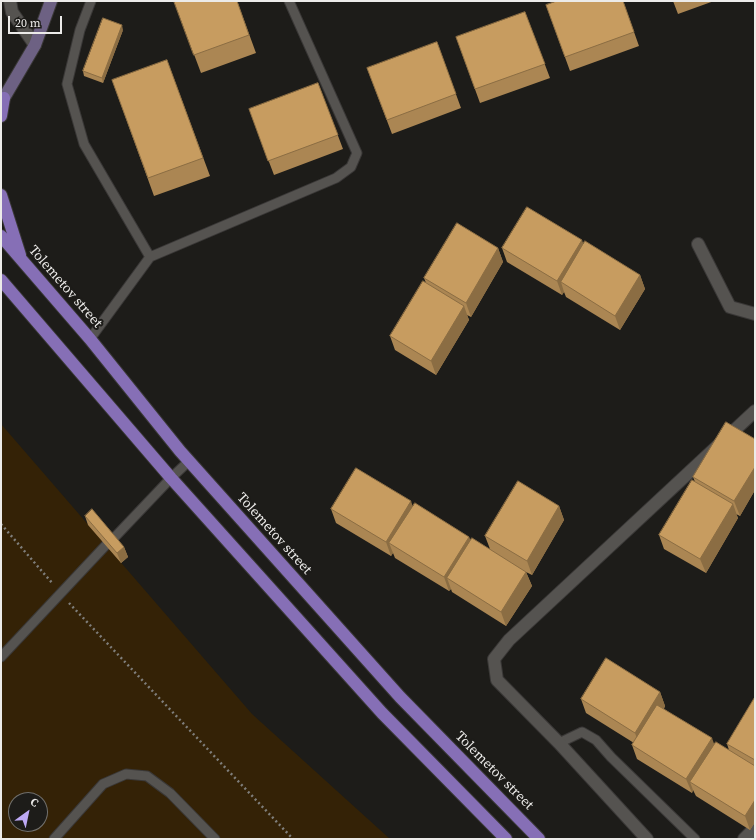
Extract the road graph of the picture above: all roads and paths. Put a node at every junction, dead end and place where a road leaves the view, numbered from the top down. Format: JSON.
{"nodes":[{"id":1,"x":10,"y":1,"type":"edge"},
{"id":2,"x":51,"y":1,"type":"edge"},
{"id":3,"x":91,"y":1,"type":"edge"},
{"id":4,"x":289,"y":1,"type":"edge"},
{"id":5,"x":35,"y":45,"type":"junction"},
{"id":6,"x":2,"y":100,"type":"edge"},
{"id":7,"x":1,"y":116,"type":"edge"},
{"id":8,"x":1,"y":195,"type":"edge"},
{"id":9,"x":1,"y":236,"type":"edge"},
{"id":10,"x":698,"y":244,"type":"dead end"},
{"id":11,"x":150,"y":257,"type":"junction"},
{"id":12,"x":21,"y":260,"type":"junction"},
{"id":13,"x":1,"y":280,"type":"edge"},
{"id":14,"x":755,"y":314,"type":"edge"},
{"id":15,"x":90,"y":339,"type":"junction"},
{"id":16,"x":755,"y":411,"type":"edge"},
{"id":17,"x":189,"y":461,"type":"junction"},
{"id":18,"x":171,"y":478,"type":"junction"},
{"id":19,"x":1,"y":524,"type":"edge"},
{"id":20,"x":61,"y":594,"type":"junction"},
{"id":21,"x":1,"y":657,"type":"edge"},
{"id":22,"x":559,"y":743,"type":"junction"},
{"id":23,"x":755,"y":828,"type":"edge"},
{"id":24,"x":54,"y":839,"type":"edge"},
{"id":25,"x":215,"y":839,"type":"edge"},
{"id":26,"x":293,"y":839,"type":"edge"},
{"id":27,"x":506,"y":839,"type":"edge"},
{"id":28,"x":540,"y":839,"type":"edge"},
{"id":29,"x":647,"y":839,"type":"edge"},
{"id":30,"x":695,"y":839,"type":"edge"},
{"id":31,"x":744,"y":839,"type":"edge"}],
"edges":[{"from":1,"to":5,"type":"street"},
{"from":2,"to":5,"type":"street"},
{"from":3,"to":11,"type":"lane"},
{"from":4,"to":11,"type":"lane"},
{"from":5,"to":6,"type":"street"},
{"from":6,"to":7,"type":"main road"},
{"from":8,"to":12,"type":"main road"},
{"from":9,"to":12,"type":"main road","name":"Tolemetov street"},
{"from":10,"to":14,"type":"street"},
{"from":11,"to":15,"type":"lane"},
{"from":12,"to":15,"type":"main road","name":"Tolemetov street"},
{"from":13,"to":18,"type":"main road"},
{"from":15,"to":17,"type":"main road","name":"Tolemetov street"},
{"from":16,"to":22,"type":"street"},
{"from":17,"to":18,"type":"lane"},
{"from":17,"to":28,"type":"main road","name":"Tolemetov street"},
{"from":18,"to":20,"type":"lane"},
{"from":18,"to":27,"type":"main road"},
{"from":19,"to":20,"type":"path"},
{"from":20,"to":21,"type":"lane"},
{"from":20,"to":26,"type":"path"},
{"from":22,"to":29,"type":"street"},
{"from":22,"to":30,"type":"lane"},
{"from":23,"to":31,"type":"street"},
{"from":24,"to":25,"type":"lane"}]}
